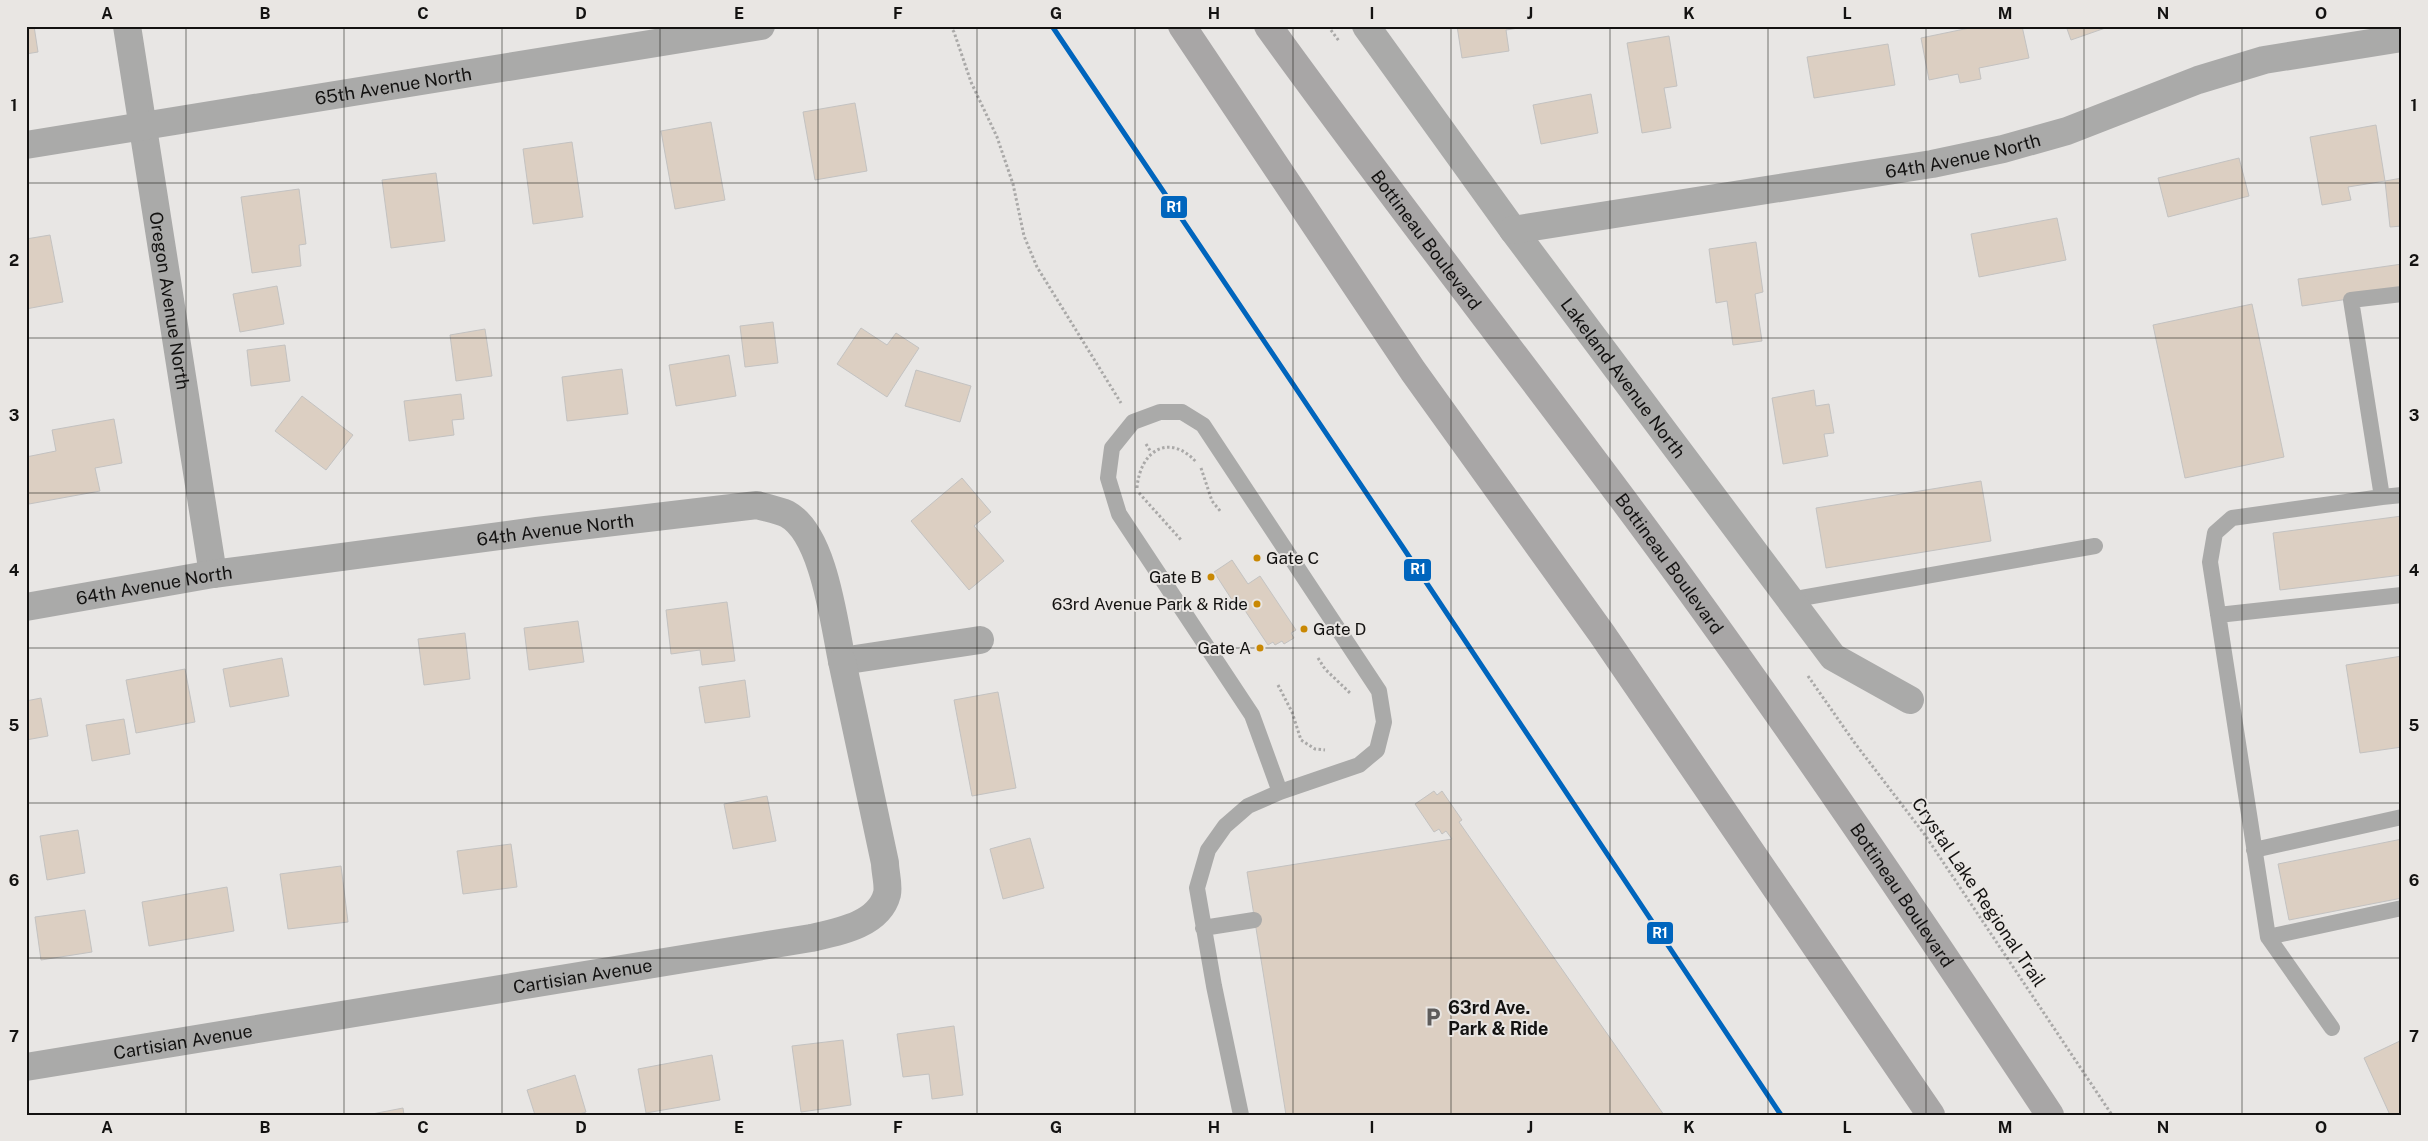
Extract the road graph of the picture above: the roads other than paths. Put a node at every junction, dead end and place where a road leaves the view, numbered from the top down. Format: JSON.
{"nodes":[{"id":1,"x":127,"y":26,"type":"edge"},
{"id":2,"x":761,"y":26,"type":"edge"},
{"id":3,"x":1182,"y":26,"type":"edge"},
{"id":4,"x":1268,"y":26,"type":"edge"},
{"id":5,"x":1366,"y":26,"type":"edge"},
{"id":6,"x":2402,"y":38,"type":"edge"},
{"id":7,"x":144,"y":125,"type":"junction"},
{"id":8,"x":26,"y":145,"type":"edge"},
{"id":9,"x":1513,"y":230,"type":"junction"},
{"id":10,"x":2402,"y":294,"type":"edge"},
{"id":11,"x":2402,"y":495,"type":"edge"},
{"id":12,"x":2382,"y":497,"type":"junction"},
{"id":13,"x":2095,"y":546,"type":"dead end"},
{"id":14,"x":213,"y":574,"type":"junction"},
{"id":15,"x":2402,"y":595,"type":"edge"},
{"id":16,"x":1790,"y":600,"type":"junction"},
{"id":17,"x":26,"y":606,"type":"edge"},
{"id":18,"x":2218,"y":615,"type":"junction"},
{"id":19,"x":980,"y":640,"type":"dead end"},
{"id":20,"x":842,"y":661,"type":"junction"},
{"id":21,"x":1910,"y":700,"type":"dead end"},
{"id":22,"x":1280,"y":792,"type":"junction"},
{"id":23,"x":2402,"y":817,"type":"edge"},
{"id":24,"x":2254,"y":850,"type":"junction"},
{"id":25,"x":2402,"y":908,"type":"edge"},
{"id":26,"x":1254,"y":920,"type":"dead end"},
{"id":27,"x":1203,"y":928,"type":"junction"},
{"id":28,"x":2268,"y":937,"type":"junction"},
{"id":29,"x":2332,"y":1028,"type":"dead end"},
{"id":30,"x":26,"y":1067,"type":"edge"},
{"id":31,"x":1241,"y":1115,"type":"edge"},
{"id":32,"x":1931,"y":1115,"type":"edge"},
{"id":33,"x":2050,"y":1115,"type":"edge"}],
"edges":[{"from":1,"to":7,"type":"street","name":"Oregon Avenue North"},
{"from":2,"to":7,"type":"street","name":"65th Avenue North"},
{"from":3,"to":32,"type":"highway"},
{"from":4,"to":33,"type":"highway","name":"Bottineau Boulevard"},
{"from":5,"to":9,"type":"street","name":"Lakeland Avenue North"},
{"from":6,"to":9,"type":"street","name":"64th Avenue North"},
{"from":7,"to":8,"type":"street","name":"65th Avenue North"},
{"from":7,"to":14,"type":"street","name":"Oregon Avenue North"},
{"from":9,"to":16,"type":"street","name":"Lakeland Avenue North"},
{"from":10,"to":12,"type":"lane"},
{"from":11,"to":12,"type":"lane"},
{"from":12,"to":18,"type":"lane"},
{"from":13,"to":16,"type":"lane"},
{"from":14,"to":17,"type":"street","name":"64th Avenue North"},
{"from":14,"to":20,"type":"street","name":"64th Avenue North"},
{"from":15,"to":18,"type":"lane"},
{"from":16,"to":21,"type":"street","name":"Lakeland Avenue North"},
{"from":18,"to":24,"type":"lane"},
{"from":19,"to":20,"type":"street"},
{"from":20,"to":30,"type":"street","name":"Cartisian Avenue"},
{"from":22,"to":22,"type":"lane"},
{"from":22,"to":27,"type":"lane"},
{"from":23,"to":24,"type":"lane"},
{"from":24,"to":28,"type":"lane"},
{"from":25,"to":28,"type":"lane"},
{"from":26,"to":27,"type":"lane"},
{"from":27,"to":31,"type":"lane"},
{"from":28,"to":29,"type":"lane"}]}
